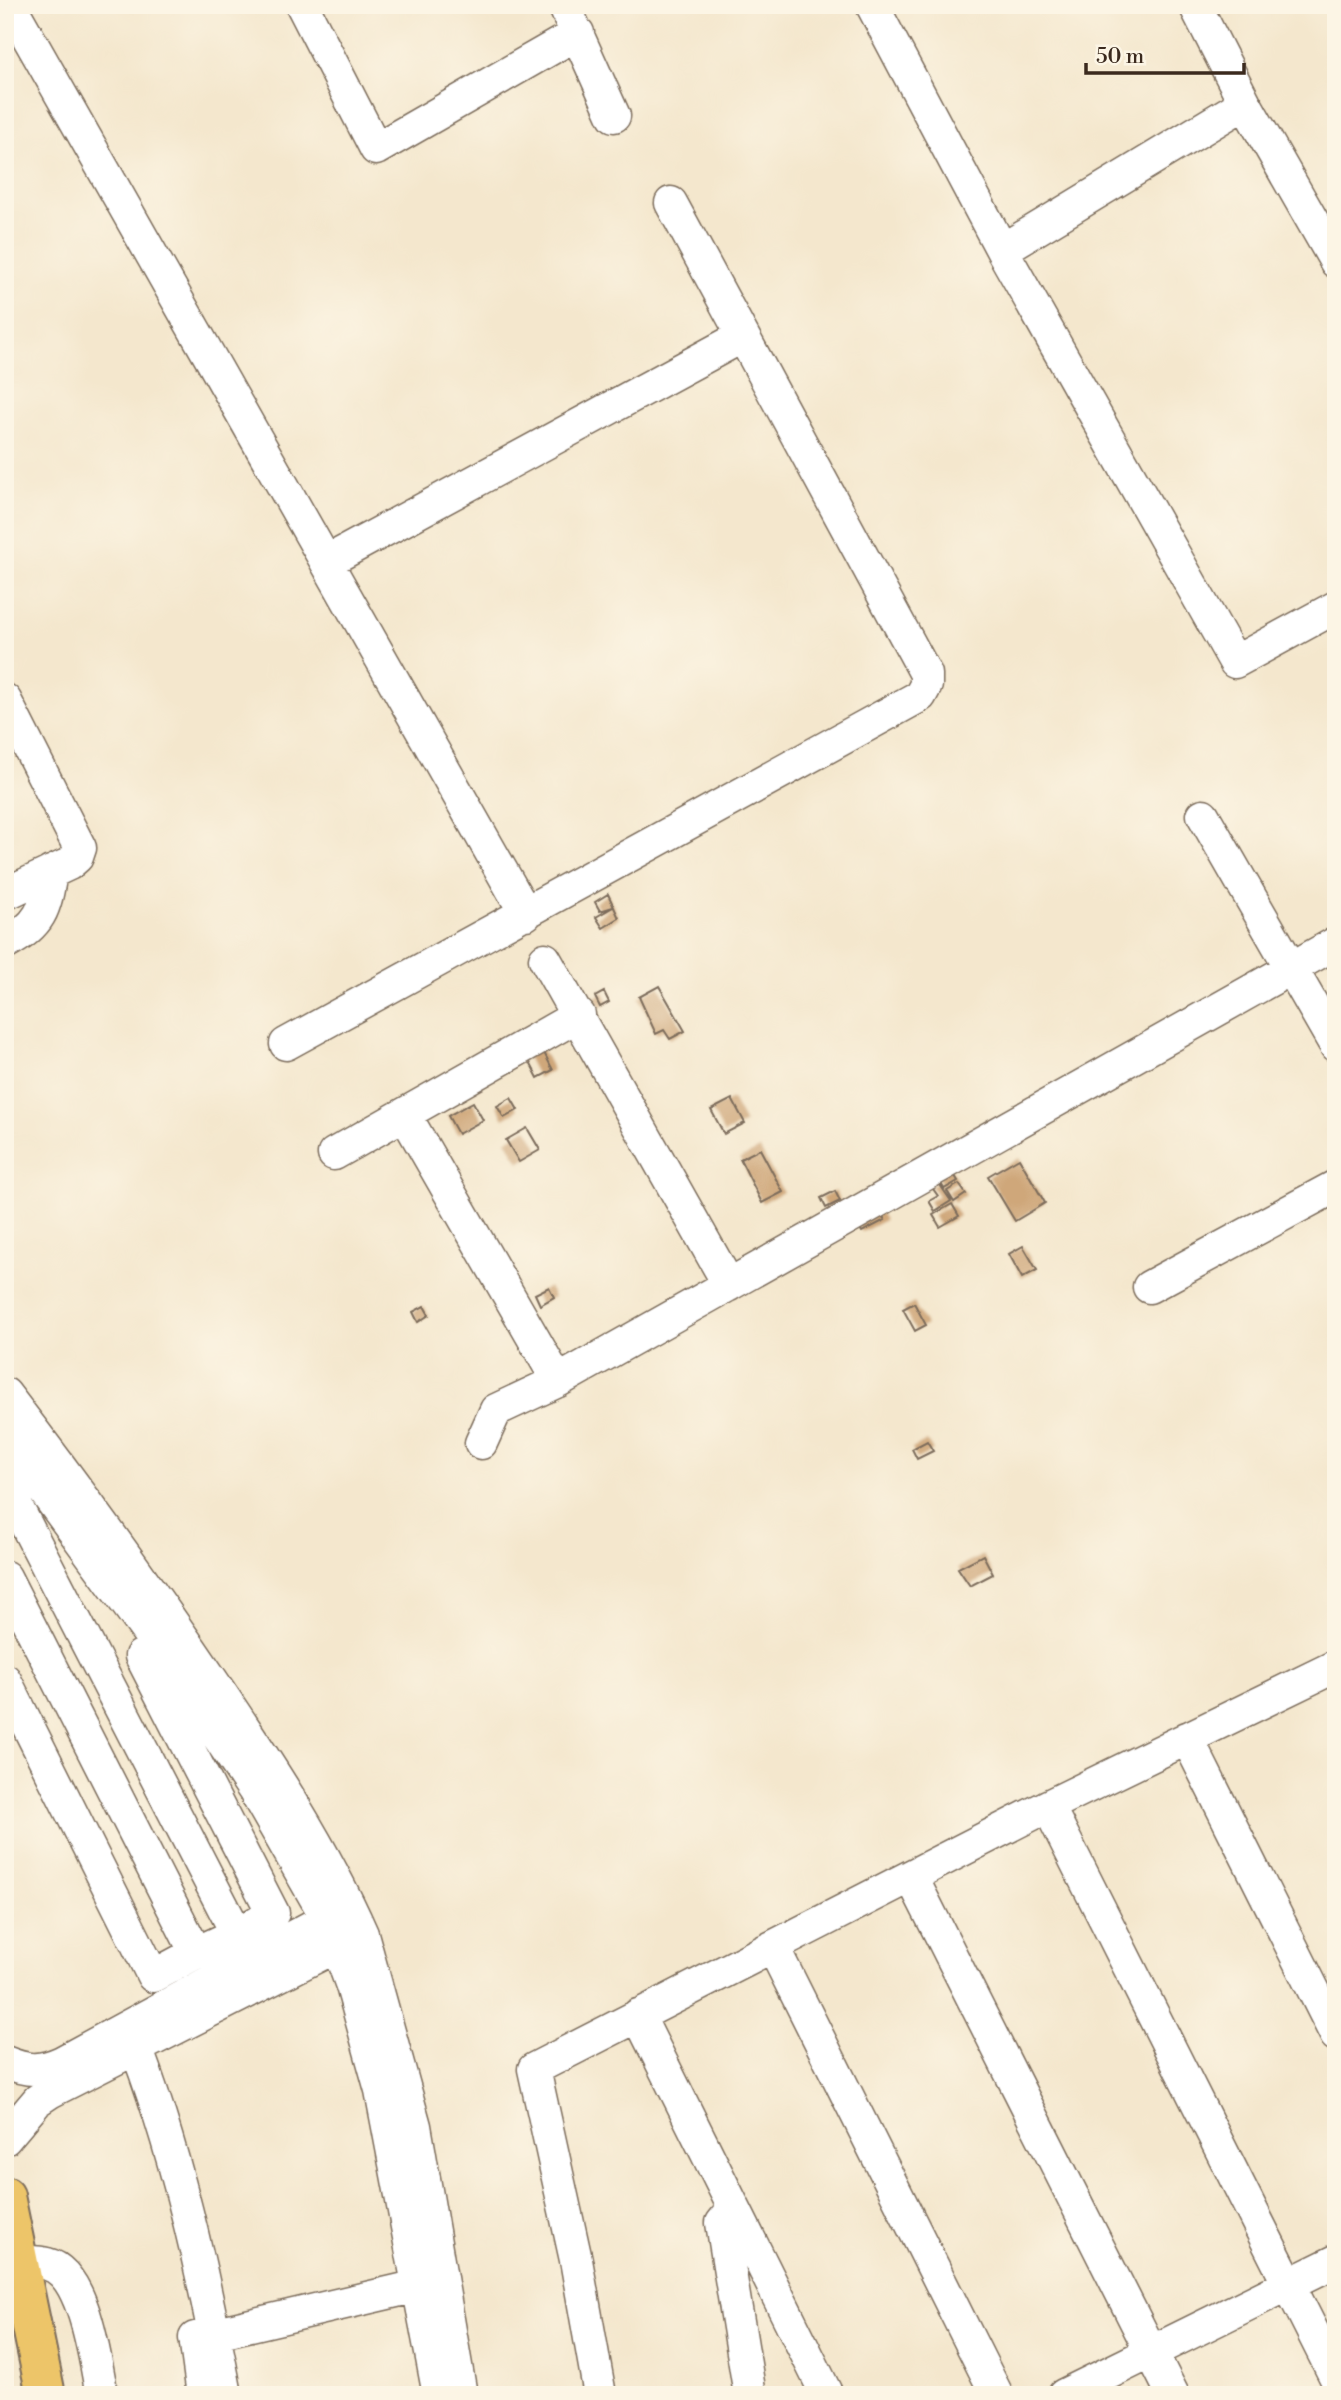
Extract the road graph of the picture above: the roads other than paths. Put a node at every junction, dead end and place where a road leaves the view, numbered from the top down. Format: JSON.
{"nodes":[{"id":1,"x":10,"y":5,"type":"edge"},
{"id":2,"x":302,"y":5,"type":"edge"},
{"id":3,"x":564,"y":5,"type":"edge"},
{"id":4,"x":872,"y":5,"type":"edge"},
{"id":5,"x":1195,"y":5,"type":"edge"},
{"id":6,"x":578,"y":33,"type":"junction"},
{"id":7,"x":1245,"y":103,"type":"junction"},
{"id":8,"x":614,"y":116,"type":"dead end"},
{"id":9,"x":671,"y":203,"type":"dead end"},
{"id":10,"x":1002,"y":250,"type":"junction"},
{"id":11,"x":1336,"y":262,"type":"edge"},
{"id":12,"x":743,"y":336,"type":"junction"},
{"id":13,"x":326,"y":562,"type":"junction"},
{"id":14,"x":1336,"y":607,"type":"edge"},
{"id":15,"x":5,"y":700,"type":"edge"},
{"id":16,"x":1203,"y":815,"type":"dead end"},
{"id":17,"x":51,"y":872,"type":"junction"},
{"id":18,"x":5,"y":894,"type":"edge"},
{"id":19,"x":526,"y":914,"type":"junction"},
{"id":20,"x":1336,"y":943,"type":"edge"},
{"id":21,"x":5,"y":944,"type":"edge"},
{"id":22,"x":545,"y":959,"type":"dead end"},
{"id":23,"x":1292,"y":968,"type":"junction"},
{"id":24,"x":579,"y":1015,"type":"junction"},
{"id":25,"x":286,"y":1044,"type":"dead end"},
{"id":26,"x":1336,"y":1046,"type":"edge"},
{"id":27,"x":405,"y":1115,"type":"junction"},
{"id":28,"x":334,"y":1154,"type":"dead end"},
{"id":29,"x":1336,"y":1186,"type":"edge"},
{"id":30,"x":729,"y":1285,"type":"junction"},
{"id":31,"x":1149,"y":1287,"type":"dead end"},
{"id":32,"x":558,"y":1381,"type":"junction"},
{"id":33,"x":5,"y":1394,"type":"edge"},
{"id":34,"x":5,"y":1437,"type":"edge"},
{"id":35,"x":481,"y":1443,"type":"dead end"},
{"id":36,"x":5,"y":1484,"type":"edge"},
{"id":37,"x":5,"y":1577,"type":"edge"},
{"id":38,"x":149,"y":1650,"type":"junction"},
{"id":39,"x":1334,"y":1670,"type":"edge"},
{"id":40,"x":102,"y":1675,"type":"junction"},
{"id":41,"x":5,"y":1680,"type":"edge"},
{"id":42,"x":64,"y":1693,"type":"junction"},
{"id":43,"x":14,"y":1718,"type":"edge"},
{"id":44,"x":1187,"y":1738,"type":"junction"},
{"id":45,"x":1048,"y":1806,"type":"junction"},
{"id":46,"x":911,"y":1876,"type":"junction"},
{"id":47,"x":344,"y":1926,"type":"junction"},
{"id":48,"x":237,"y":1934,"type":"junction"},
{"id":49,"x":773,"y":1947,"type":"junction"},
{"id":50,"x":196,"y":1953,"type":"junction"},
{"id":51,"x":638,"y":2015,"type":"junction"},
{"id":52,"x":1336,"y":2035,"type":"edge"},
{"id":53,"x":122,"y":2044,"type":"junction"},
{"id":54,"x":5,"y":2062,"type":"edge"},
{"id":55,"x":5,"y":2139,"type":"edge"},
{"id":56,"x":5,"y":2196,"type":"edge"},
{"id":57,"x":734,"y":2208,"type":"junction"},
{"id":58,"x":1336,"y":2261,"type":"edge"},
{"id":59,"x":19,"y":2262,"type":"junction"},
{"id":60,"x":1288,"y":2284,"type":"junction"},
{"id":61,"x":418,"y":2286,"type":"junction"},
{"id":62,"x":205,"y":2336,"type":"junction"},
{"id":63,"x":1151,"y":2352,"type":"junction"},
{"id":64,"x":1336,"y":2378,"type":"edge"},
{"id":65,"x":47,"y":2395,"type":"edge"},
{"id":66,"x":102,"y":2395,"type":"edge"},
{"id":67,"x":203,"y":2395,"type":"edge"},
{"id":68,"x":226,"y":2395,"type":"edge"},
{"id":69,"x":439,"y":2395,"type":"edge"},
{"id":70,"x":461,"y":2395,"type":"edge"},
{"id":71,"x":600,"y":2395,"type":"edge"},
{"id":72,"x":750,"y":2395,"type":"edge"},
{"id":73,"x":827,"y":2395,"type":"edge"},
{"id":74,"x":997,"y":2395,"type":"edge"},
{"id":75,"x":1064,"y":2395,"type":"edge"},
{"id":76,"x":1173,"y":2395,"type":"edge"}],
"edges":[{"from":1,"to":13,"type":"street"},
{"from":2,"to":6,"type":"street"},
{"from":3,"to":6,"type":"street"},
{"from":4,"to":10,"type":"street"},
{"from":5,"to":7,"type":"street"},
{"from":6,"to":8,"type":"street"},
{"from":7,"to":10,"type":"street"},
{"from":7,"to":11,"type":"street"},
{"from":9,"to":12,"type":"street"},
{"from":10,"to":14,"type":"street"},
{"from":12,"to":13,"type":"street"},
{"from":12,"to":19,"type":"street"},
{"from":13,"to":19,"type":"street"},
{"from":15,"to":17,"type":"street"},
{"from":16,"to":23,"type":"street"},
{"from":17,"to":18,"type":"street"},
{"from":17,"to":21,"type":"street"},
{"from":19,"to":25,"type":"street"},
{"from":20,"to":23,"type":"street"},
{"from":22,"to":24,"type":"street"},
{"from":23,"to":26,"type":"street"},
{"from":23,"to":30,"type":"street"},
{"from":24,"to":27,"type":"street"},
{"from":24,"to":30,"type":"street"},
{"from":27,"to":28,"type":"street"},
{"from":27,"to":32,"type":"street"},
{"from":29,"to":31,"type":"street"},
{"from":30,"to":32,"type":"street"},
{"from":32,"to":35,"type":"street"},
{"from":33,"to":47,"type":"street"},
{"from":34,"to":38,"type":"street"},
{"from":36,"to":40,"type":"street"},
{"from":37,"to":42,"type":"street"},
{"from":38,"to":40,"type":"street"},
{"from":38,"to":47,"type":"street"},
{"from":38,"to":48,"type":"street"},
{"from":39,"to":44,"type":"street"},
{"from":40,"to":42,"type":"street"},
{"from":40,"to":48,"type":"street"},
{"from":41,"to":43,"type":"street"},
{"from":42,"to":43,"type":"street"},
{"from":42,"to":50,"type":"street"},
{"from":43,"to":50,"type":"street"},
{"from":44,"to":45,"type":"street"},
{"from":44,"to":52,"type":"street"},
{"from":45,"to":46,"type":"street"},
{"from":45,"to":60,"type":"street"},
{"from":46,"to":49,"type":"street"},
{"from":46,"to":63,"type":"street"},
{"from":47,"to":53,"type":"street"},
{"from":47,"to":61,"type":"street"},
{"from":47,"to":70,"type":"street"},
{"from":48,"to":50,"type":"street"},
{"from":49,"to":51,"type":"street"},
{"from":49,"to":74,"type":"street"},
{"from":51,"to":57,"type":"street"},
{"from":51,"to":71,"type":"street"},
{"from":53,"to":54,"type":"street"},
{"from":53,"to":55,"type":"street"},
{"from":53,"to":62,"type":"street"},
{"from":56,"to":59,"type":"main road"},
{"from":57,"to":72,"type":"street"},
{"from":57,"to":73,"type":"street"},
{"from":58,"to":60,"type":"street"},
{"from":59,"to":65,"type":"main road"},
{"from":59,"to":66,"type":"street"},
{"from":60,"to":63,"type":"street"},
{"from":60,"to":64,"type":"street"},
{"from":61,"to":62,"type":"street"},
{"from":61,"to":69,"type":"street"},
{"from":62,"to":67,"type":"street"},
{"from":62,"to":68,"type":"street"},
{"from":63,"to":75,"type":"street"},
{"from":63,"to":76,"type":"street"}]}
